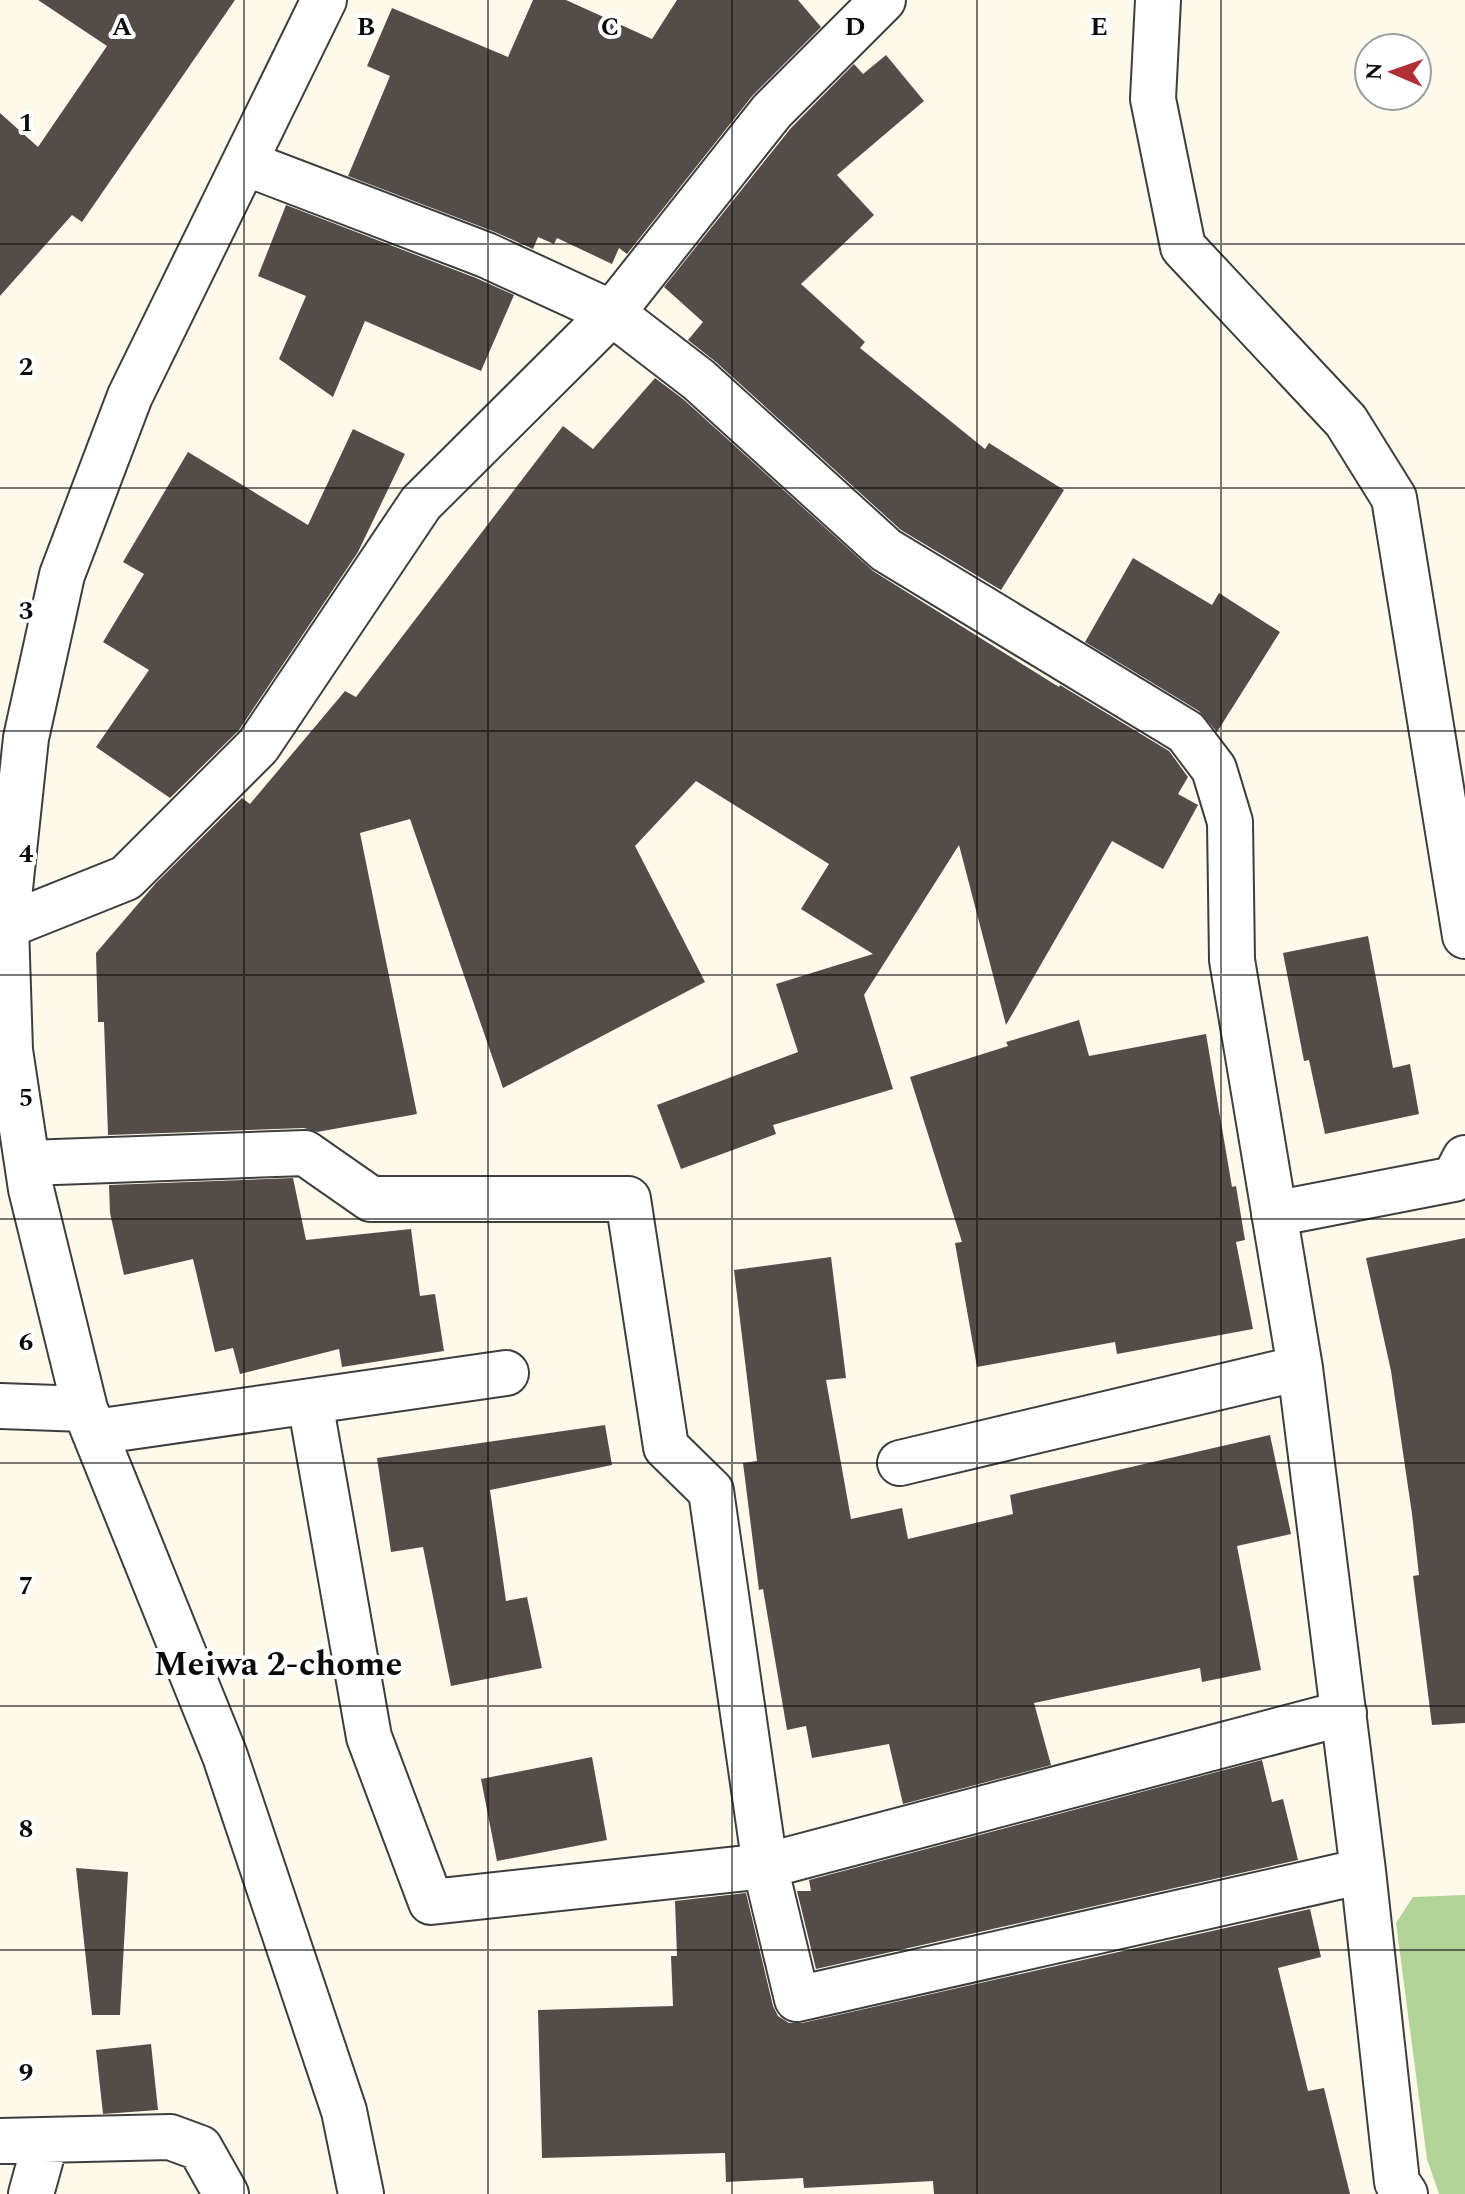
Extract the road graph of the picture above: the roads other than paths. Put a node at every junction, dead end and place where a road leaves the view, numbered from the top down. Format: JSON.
{"nodes":[{"id":1,"x":324,"y":0,"type":"edge"},
{"id":2,"x":883,"y":0,"type":"edge"},
{"id":3,"x":1158,"y":0,"type":"edge"},
{"id":4,"x":245,"y":163,"type":"junction"},
{"id":5,"x":612,"y":313,"type":"junction"},
{"id":6,"x":6,"y":926,"type":"junction"},
{"id":7,"x":1465,"y":936,"type":"edge"},
{"id":8,"x":1465,"y":1158,"type":"edge"},
{"id":9,"x":28,"y":1163,"type":"junction"},
{"id":10,"x":1274,"y":1214,"type":"junction"},
{"id":11,"x":1300,"y":1368,"type":"junction"},
{"id":12,"x":506,"y":1373,"type":"dead end"},
{"id":13,"x":310,"y":1402,"type":"junction"},
{"id":14,"x":0,"y":1406,"type":"edge"},
{"id":15,"x":90,"y":1420,"type":"junction"},
{"id":16,"x":900,"y":1463,"type":"dead end"},
{"id":17,"x":1344,"y":1713,"type":"junction"},
{"id":18,"x":765,"y":1866,"type":"junction"},
{"id":19,"x":1363,"y":1871,"type":"junction"},
{"id":20,"x":46,"y":2140,"type":"junction"},
{"id":21,"x":0,"y":2141,"type":"edge"},
{"id":22,"x":31,"y":2194,"type":"edge"},
{"id":23,"x":226,"y":2194,"type":"edge"},
{"id":24,"x":361,"y":2194,"type":"edge"},
{"id":25,"x":1405,"y":2194,"type":"edge"}],
"edges":[{"from":1,"to":4,"type":"street"},
{"from":2,"to":5,"type":"street"},
{"from":3,"to":7,"type":"street"},
{"from":4,"to":5,"type":"street"},
{"from":4,"to":6,"type":"street"},
{"from":5,"to":6,"type":"street"},
{"from":5,"to":10,"type":"street"},
{"from":6,"to":9,"type":"street"},
{"from":8,"to":10,"type":"street"},
{"from":9,"to":15,"type":"street"},
{"from":9,"to":18,"type":"street"},
{"from":10,"to":11,"type":"street"},
{"from":11,"to":16,"type":"street"},
{"from":11,"to":17,"type":"street"},
{"from":12,"to":13,"type":"street"},
{"from":13,"to":15,"type":"street"},
{"from":13,"to":18,"type":"street"},
{"from":14,"to":15,"type":"street"},
{"from":15,"to":24,"type":"street"},
{"from":17,"to":18,"type":"street"},
{"from":17,"to":19,"type":"street"},
{"from":18,"to":19,"type":"street"},
{"from":19,"to":25,"type":"street"},
{"from":20,"to":21,"type":"street"},
{"from":20,"to":22,"type":"street"},
{"from":20,"to":23,"type":"street"}]}
